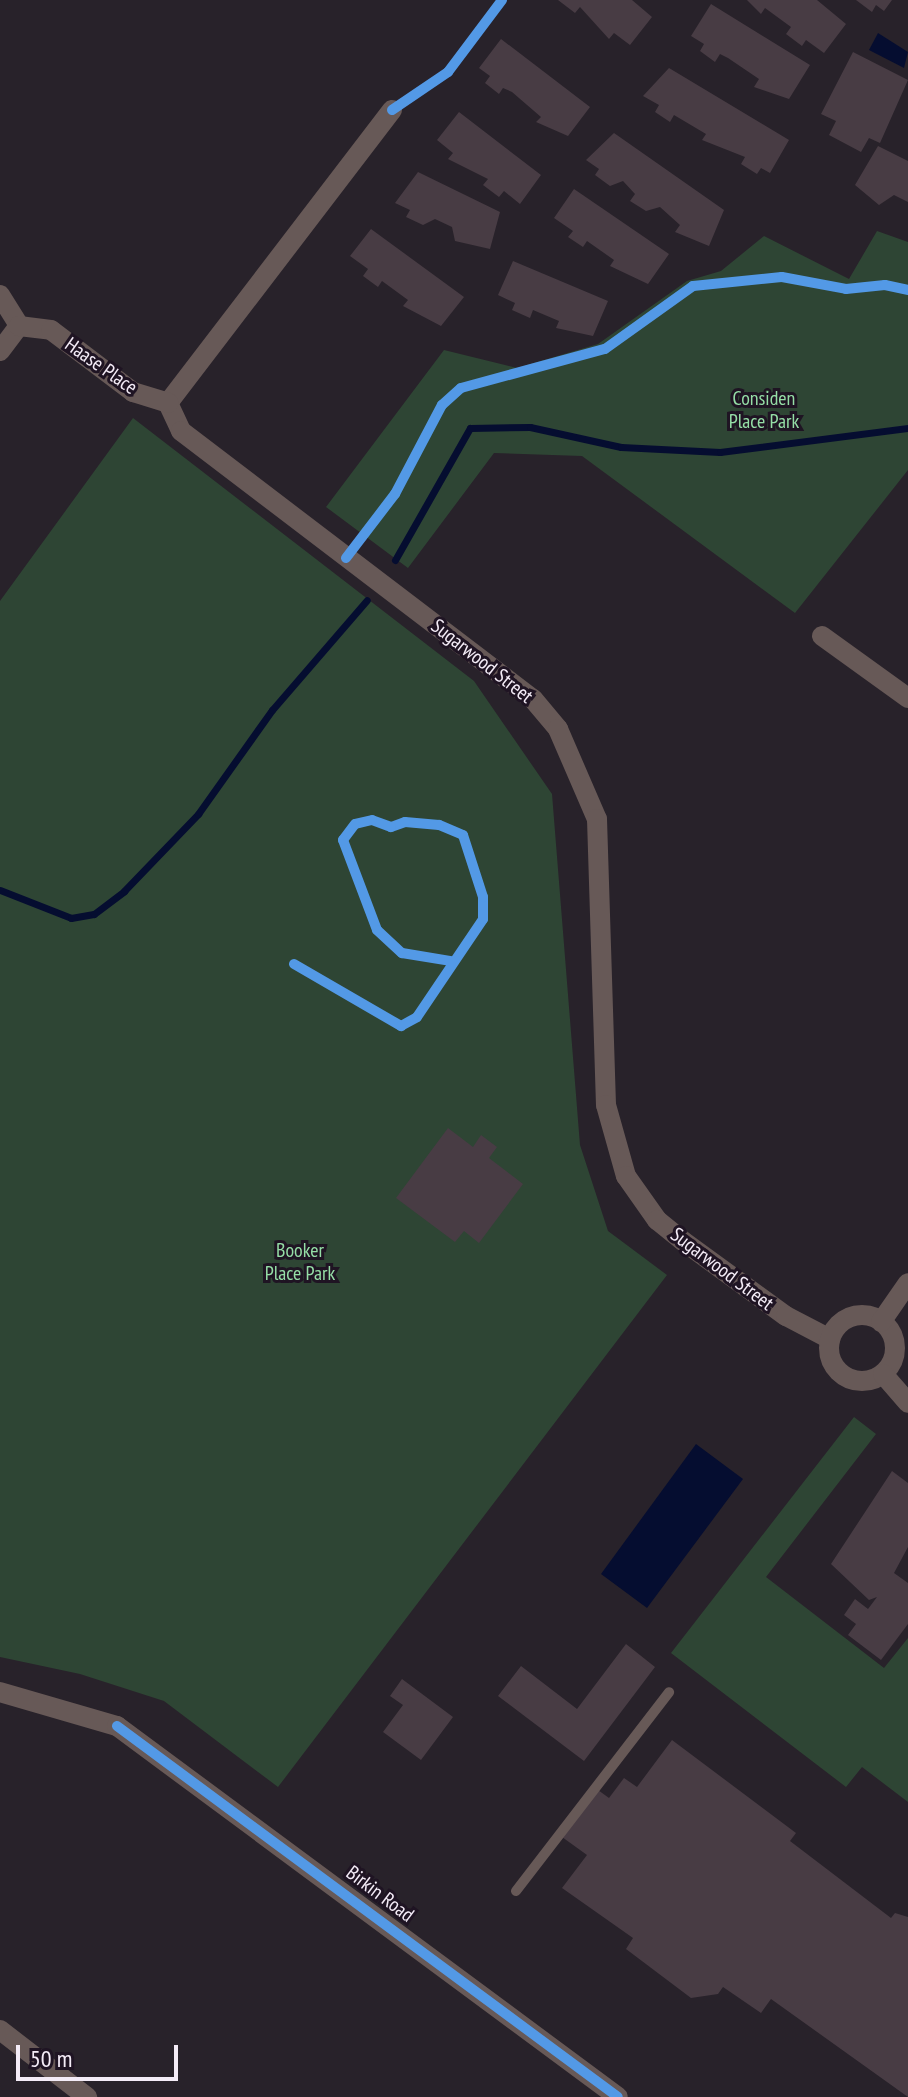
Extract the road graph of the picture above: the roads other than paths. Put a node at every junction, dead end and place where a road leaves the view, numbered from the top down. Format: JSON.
{"nodes":[{"id":1,"x":392,"y":110,"type":"dead end"},
{"id":2,"x":0,"y":295,"type":"edge"},
{"id":3,"x":19,"y":326,"type":"junction"},
{"id":4,"x":0,"y":351,"type":"edge"},
{"id":5,"x":168,"y":403,"type":"junction"},
{"id":6,"x":822,"y":636,"type":"dead end"},
{"id":7,"x":908,"y":698,"type":"edge"},
{"id":8,"x":908,"y":1283,"type":"edge"},
{"id":9,"x":881,"y":1322,"type":"junction"},
{"id":10,"x":830,"y":1339,"type":"junction"},
{"id":11,"x":883,"y":1374,"type":"junction"},
{"id":12,"x":908,"y":1403,"type":"edge"},
{"id":13,"x":0,"y":1692,"type":"edge"},
{"id":14,"x":669,"y":1692,"type":"dead end"},
{"id":15,"x":516,"y":1891,"type":"dead end"},
{"id":16,"x":0,"y":2030,"type":"edge"},
{"id":17,"x":87,"y":2097,"type":"edge"},
{"id":18,"x":618,"y":2097,"type":"edge"}],
"edges":[{"from":1,"to":5,"type":"street"},
{"from":2,"to":3,"type":"street"},
{"from":3,"to":4,"type":"street"},
{"from":3,"to":5,"type":"street","name":"Haase Place"},
{"from":5,"to":10,"type":"street","name":"Sugarwood Street"},
{"from":6,"to":7,"type":"street"},
{"from":8,"to":9,"type":"street"},
{"from":9,"to":10,"type":"street"},
{"from":9,"to":11,"type":"street"},
{"from":10,"to":11,"type":"street"},
{"from":11,"to":12,"type":"street"},
{"from":13,"to":18,"type":"street","name":"Birkin Road"},
{"from":14,"to":15,"type":"lane"},
{"from":16,"to":17,"type":"street"}]}
